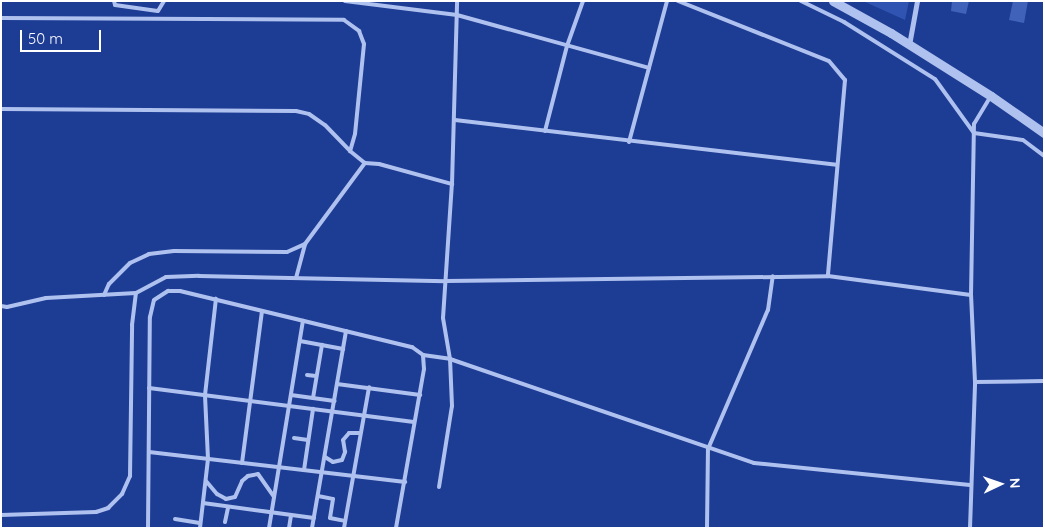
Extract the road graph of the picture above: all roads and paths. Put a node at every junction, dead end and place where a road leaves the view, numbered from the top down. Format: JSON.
{"nodes":[{"id":1,"x":114,"y":1,"type":"edge"},
{"id":2,"x":164,"y":1,"type":"edge"},
{"id":3,"x":345,"y":1,"type":"edge"},
{"id":4,"x":458,"y":1,"type":"edge"},
{"id":5,"x":583,"y":1,"type":"edge"},
{"id":6,"x":666,"y":1,"type":"edge"},
{"id":7,"x":678,"y":1,"type":"edge"},
{"id":8,"x":800,"y":1,"type":"edge"},
{"id":9,"x":833,"y":1,"type":"edge"},
{"id":10,"x":917,"y":1,"type":"edge"},
{"id":11,"x":457,"y":15,"type":"junction"},
{"id":12,"x":1,"y":18,"type":"edge"},
{"id":13,"x":908,"y":45,"type":"junction"},
{"id":14,"x":567,"y":46,"type":"junction"},
{"id":15,"x":649,"y":68,"type":"junction"},
{"id":16,"x":991,"y":96,"type":"junction"},
{"id":17,"x":1,"y":109,"type":"edge"},
{"id":18,"x":455,"y":120,"type":"junction"},
{"id":19,"x":545,"y":131,"type":"junction"},
{"id":20,"x":974,"y":132,"type":"junction"},
{"id":21,"x":1044,"y":134,"type":"edge"},
{"id":22,"x":629,"y":142,"type":"junction"},
{"id":23,"x":350,"y":151,"type":"junction"},
{"id":24,"x":1044,"y":156,"type":"edge"},
{"id":25,"x":365,"y":163,"type":"junction"},
{"id":26,"x":836,"y":166,"type":"junction"},
{"id":27,"x":452,"y":184,"type":"junction"},
{"id":28,"x":305,"y":244,"type":"junction"},
{"id":29,"x":773,"y":276,"type":"junction"},
{"id":30,"x":828,"y":276,"type":"junction"},
{"id":31,"x":296,"y":278,"type":"junction"},
{"id":32,"x":446,"y":281,"type":"junction"},
{"id":33,"x":136,"y":293,"type":"junction"},
{"id":34,"x":104,"y":295,"type":"junction"},
{"id":35,"x":971,"y":296,"type":"junction"},
{"id":36,"x":216,"y":299,"type":"junction"},
{"id":37,"x":1,"y":306,"type":"edge"},
{"id":38,"x":262,"y":311,"type":"junction"},
{"id":39,"x":303,"y":320,"type":"junction"},
{"id":40,"x":346,"y":331,"type":"junction"},
{"id":41,"x":300,"y":341,"type":"junction"},
{"id":42,"x":322,"y":346,"type":"junction"},
{"id":43,"x":343,"y":349,"type":"junction"},
{"id":44,"x":423,"y":355,"type":"junction"},
{"id":45,"x":450,"y":358,"type":"junction"},
{"id":46,"x":307,"y":375,"type":"dead end"},
{"id":47,"x":316,"y":376,"type":"junction"},
{"id":48,"x":1044,"y":381,"type":"edge"},
{"id":49,"x":975,"y":382,"type":"junction"},
{"id":50,"x":337,"y":384,"type":"junction"},
{"id":51,"x":368,"y":387,"type":"junction"},
{"id":52,"x":149,"y":388,"type":"junction"},
{"id":53,"x":205,"y":395,"type":"junction"},
{"id":54,"x":291,"y":395,"type":"junction"},
{"id":55,"x":420,"y":395,"type":"junction"},
{"id":56,"x":313,"y":398,"type":"junction"},
{"id":57,"x":249,"y":401,"type":"junction"},
{"id":58,"x":334,"y":401,"type":"junction"},
{"id":59,"x":290,"y":406,"type":"junction"},
{"id":60,"x":313,"y":409,"type":"junction"},
{"id":61,"x":333,"y":412,"type":"junction"},
{"id":62,"x":363,"y":416,"type":"junction"},
{"id":63,"x":414,"y":422,"type":"junction"},
{"id":64,"x":360,"y":432,"type":"junction"},
{"id":65,"x":294,"y":438,"type":"dead end"},
{"id":66,"x":308,"y":440,"type":"junction"},
{"id":67,"x":708,"y":449,"type":"junction"},
{"id":68,"x":149,"y":452,"type":"junction"},
{"id":69,"x":325,"y":456,"type":"junction"},
{"id":70,"x":208,"y":459,"type":"junction"},
{"id":71,"x":242,"y":463,"type":"junction"},
{"id":72,"x":279,"y":467,"type":"junction"},
{"id":73,"x":304,"y":470,"type":"junction"},
{"id":74,"x":323,"y":472,"type":"junction"},
{"id":75,"x":353,"y":476,"type":"junction"},
{"id":76,"x":206,"y":480,"type":"junction"},
{"id":77,"x":404,"y":482,"type":"junction"},
{"id":78,"x":970,"y":484,"type":"junction"},
{"id":79,"x":439,"y":487,"type":"dead end"},
{"id":80,"x":318,"y":496,"type":"junction"},
{"id":81,"x":274,"y":497,"type":"junction"},
{"id":82,"x":203,"y":503,"type":"junction"},
{"id":83,"x":228,"y":508,"type":"junction"},
{"id":84,"x":271,"y":513,"type":"junction"},
{"id":85,"x":1,"y":515,"type":"edge"},
{"id":86,"x":291,"y":516,"type":"junction"},
{"id":87,"x":314,"y":518,"type":"junction"},
{"id":88,"x":176,"y":519,"type":"dead end"},
{"id":89,"x":345,"y":521,"type":"junction"},
{"id":90,"x":226,"y":522,"type":"dead end"},
{"id":91,"x":200,"y":526,"type":"edge"},
{"id":92,"x":148,"y":528,"type":"edge"},
{"id":93,"x":269,"y":528,"type":"edge"},
{"id":94,"x":289,"y":528,"type":"edge"},
{"id":95,"x":312,"y":528,"type":"edge"},
{"id":96,"x":344,"y":528,"type":"edge"},
{"id":97,"x":396,"y":528,"type":"edge"},
{"id":98,"x":707,"y":528,"type":"edge"},
{"id":99,"x":970,"y":528,"type":"edge"}],
"edges":[{"from":1,"to":2,"type":"lane"},
{"from":3,"to":11,"type":"lane"},
{"from":4,"to":11,"type":"lane"},
{"from":5,"to":14,"type":"lane"},
{"from":6,"to":15,"type":"lane"},
{"from":7,"to":26,"type":"lane"},
{"from":8,"to":20,"type":"lane"},
{"from":9,"to":13,"type":"street"},
{"from":10,"to":13,"type":"street"},
{"from":11,"to":14,"type":"lane"},
{"from":11,"to":18,"type":"lane"},
{"from":12,"to":23,"type":"lane"},
{"from":13,"to":16,"type":"street"},
{"from":14,"to":15,"type":"lane"},
{"from":14,"to":19,"type":"lane"},
{"from":15,"to":22,"type":"lane"},
{"from":16,"to":20,"type":"lane"},
{"from":16,"to":21,"type":"street"},
{"from":17,"to":23,"type":"lane"},
{"from":18,"to":19,"type":"lane"},
{"from":18,"to":27,"type":"lane"},
{"from":19,"to":22,"type":"lane"},
{"from":20,"to":24,"type":"lane"},
{"from":20,"to":35,"type":"lane"},
{"from":22,"to":26,"type":"lane"},
{"from":23,"to":25,"type":"lane"},
{"from":25,"to":27,"type":"lane"},
{"from":25,"to":28,"type":"lane"},
{"from":26,"to":30,"type":"lane"},
{"from":27,"to":32,"type":"lane"},
{"from":28,"to":31,"type":"lane"},
{"from":28,"to":34,"type":"lane"},
{"from":29,"to":30,"type":"lane"},
{"from":29,"to":32,"type":"lane"},
{"from":29,"to":67,"type":"lane"},
{"from":30,"to":35,"type":"lane"},
{"from":31,"to":32,"type":"lane"},
{"from":31,"to":33,"type":"lane"},
{"from":32,"to":45,"type":"lane"},
{"from":33,"to":34,"type":"lane"},
{"from":33,"to":85,"type":"lane"},
{"from":34,"to":37,"type":"lane"},
{"from":35,"to":49,"type":"lane"},
{"from":36,"to":38,"type":"lane"},
{"from":36,"to":52,"type":"lane"},
{"from":36,"to":53,"type":"lane"},
{"from":38,"to":39,"type":"lane"},
{"from":38,"to":57,"type":"lane"},
{"from":39,"to":40,"type":"lane"},
{"from":39,"to":41,"type":"lane"},
{"from":40,"to":43,"type":"lane"},
{"from":40,"to":44,"type":"lane"},
{"from":41,"to":42,"type":"lane"},
{"from":41,"to":54,"type":"lane"},
{"from":42,"to":43,"type":"lane"},
{"from":42,"to":47,"type":"lane"},
{"from":43,"to":50,"type":"lane"},
{"from":44,"to":45,"type":"lane"},
{"from":44,"to":55,"type":"lane"},
{"from":45,"to":67,"type":"lane"},
{"from":45,"to":79,"type":"lane"},
{"from":46,"to":47,"type":"lane"},
{"from":47,"to":56,"type":"lane"},
{"from":48,"to":49,"type":"lane"},
{"from":49,"to":78,"type":"lane"},
{"from":50,"to":51,"type":"lane"},
{"from":50,"to":58,"type":"lane"},
{"from":51,"to":55,"type":"lane"},
{"from":51,"to":62,"type":"lane"},
{"from":52,"to":53,"type":"lane"},
{"from":52,"to":68,"type":"lane"},
{"from":53,"to":57,"type":"lane"},
{"from":53,"to":70,"type":"lane"},
{"from":54,"to":56,"type":"lane"},
{"from":54,"to":59,"type":"lane"},
{"from":55,"to":63,"type":"lane"},
{"from":56,"to":58,"type":"lane"},
{"from":57,"to":59,"type":"lane"},
{"from":57,"to":71,"type":"lane"},
{"from":58,"to":61,"type":"lane"},
{"from":59,"to":60,"type":"lane"},
{"from":59,"to":72,"type":"lane"},
{"from":60,"to":61,"type":"lane"},
{"from":60,"to":66,"type":"lane"},
{"from":61,"to":62,"type":"lane"},
{"from":61,"to":69,"type":"lane"},
{"from":62,"to":63,"type":"lane"},
{"from":62,"to":64,"type":"lane"},
{"from":63,"to":77,"type":"lane"},
{"from":64,"to":69,"type":"lane"},
{"from":64,"to":75,"type":"lane"},
{"from":65,"to":66,"type":"lane"},
{"from":66,"to":73,"type":"lane"},
{"from":67,"to":78,"type":"lane"},
{"from":67,"to":98,"type":"lane"},
{"from":68,"to":70,"type":"lane"},
{"from":68,"to":92,"type":"lane"},
{"from":69,"to":74,"type":"lane"},
{"from":70,"to":71,"type":"lane"},
{"from":70,"to":76,"type":"lane"},
{"from":71,"to":72,"type":"lane"},
{"from":72,"to":73,"type":"lane"},
{"from":72,"to":81,"type":"lane"},
{"from":73,"to":74,"type":"lane"},
{"from":74,"to":75,"type":"lane"},
{"from":74,"to":80,"type":"lane"},
{"from":75,"to":77,"type":"lane"},
{"from":75,"to":89,"type":"lane"},
{"from":76,"to":81,"type":"lane"},
{"from":76,"to":82,"type":"lane"},
{"from":77,"to":97,"type":"lane"},
{"from":78,"to":99,"type":"lane"},
{"from":80,"to":87,"type":"lane"},
{"from":80,"to":89,"type":"lane"},
{"from":81,"to":84,"type":"lane"},
{"from":82,"to":83,"type":"lane"},
{"from":82,"to":91,"type":"lane"},
{"from":83,"to":84,"type":"lane"},
{"from":83,"to":90,"type":"lane"},
{"from":84,"to":86,"type":"lane"},
{"from":84,"to":93,"type":"lane"},
{"from":86,"to":87,"type":"lane"},
{"from":86,"to":94,"type":"lane"},
{"from":87,"to":95,"type":"lane"},
{"from":88,"to":91,"type":"lane"},
{"from":89,"to":96,"type":"lane"}]}
